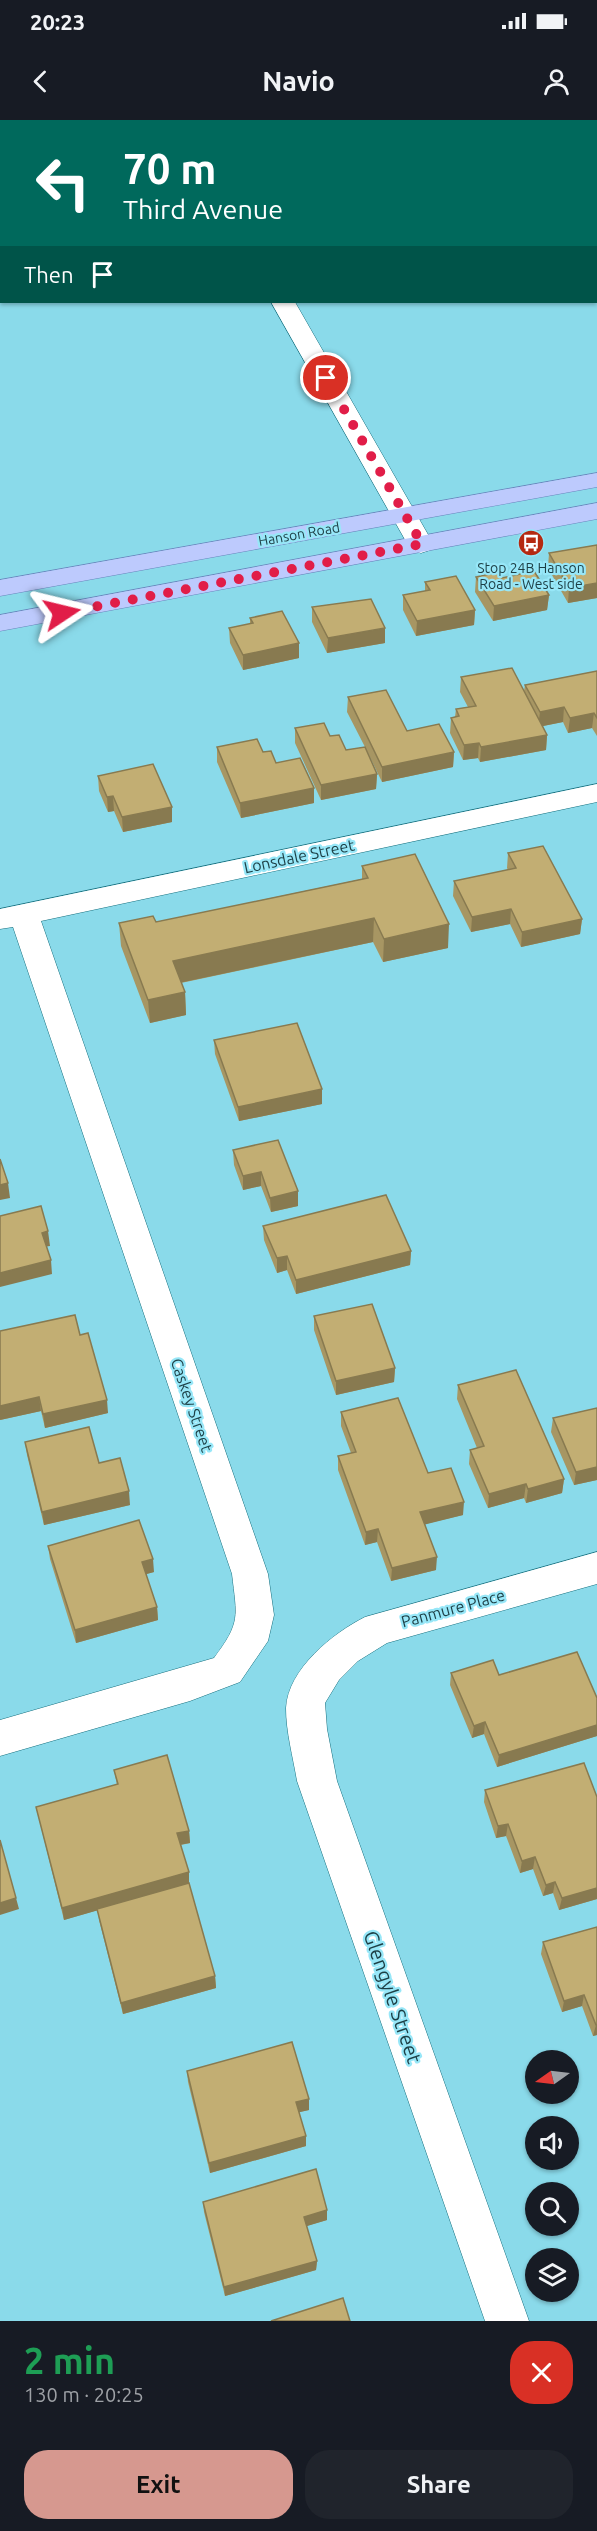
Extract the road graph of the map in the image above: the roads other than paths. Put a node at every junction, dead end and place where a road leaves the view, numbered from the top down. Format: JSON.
{"nodes":[{"id":1,"x":284,"y":303,"type":"edge"},
{"id":2,"x":597,"y":480,"type":"edge"},
{"id":3,"x":597,"y":511,"type":"edge"},
{"id":4,"x":404,"y":516,"type":"junction"},
{"id":5,"x":422,"y":544,"type":"junction"},
{"id":6,"x":0,"y":588,"type":"edge"},
{"id":7,"x":0,"y":623,"type":"edge"},
{"id":8,"x":597,"y":793,"type":"edge"},
{"id":9,"x":12,"y":916,"type":"edge"},
{"id":10,"x":597,"y":1568,"type":"edge"},
{"id":11,"x":322,"y":1671,"type":"joint"},
{"id":12,"x":0,"y":1738,"type":"edge"},
{"id":13,"x":507,"y":2321,"type":"edge"}],
"edges":[{"from":1,"to":4,"type":"street"},
{"from":2,"to":4,"type":"main road","name":"Hanson Road"},
{"from":3,"to":5,"type":"main road","name":"Hanson Road"},
{"from":4,"to":5,"type":"street"},
{"from":4,"to":6,"type":"main road","name":"Hanson Road"},
{"from":5,"to":7,"type":"main road","name":"Hanson Road"},
{"from":8,"to":9,"type":"street","name":"Lonsdale Street"},
{"from":9,"to":12,"type":"street","name":"Caskey Street"},
{"from":10,"to":11,"type":"street","name":"Panmure Place"},
{"from":11,"to":13,"type":"street","name":"Glengyle Street"}]}
